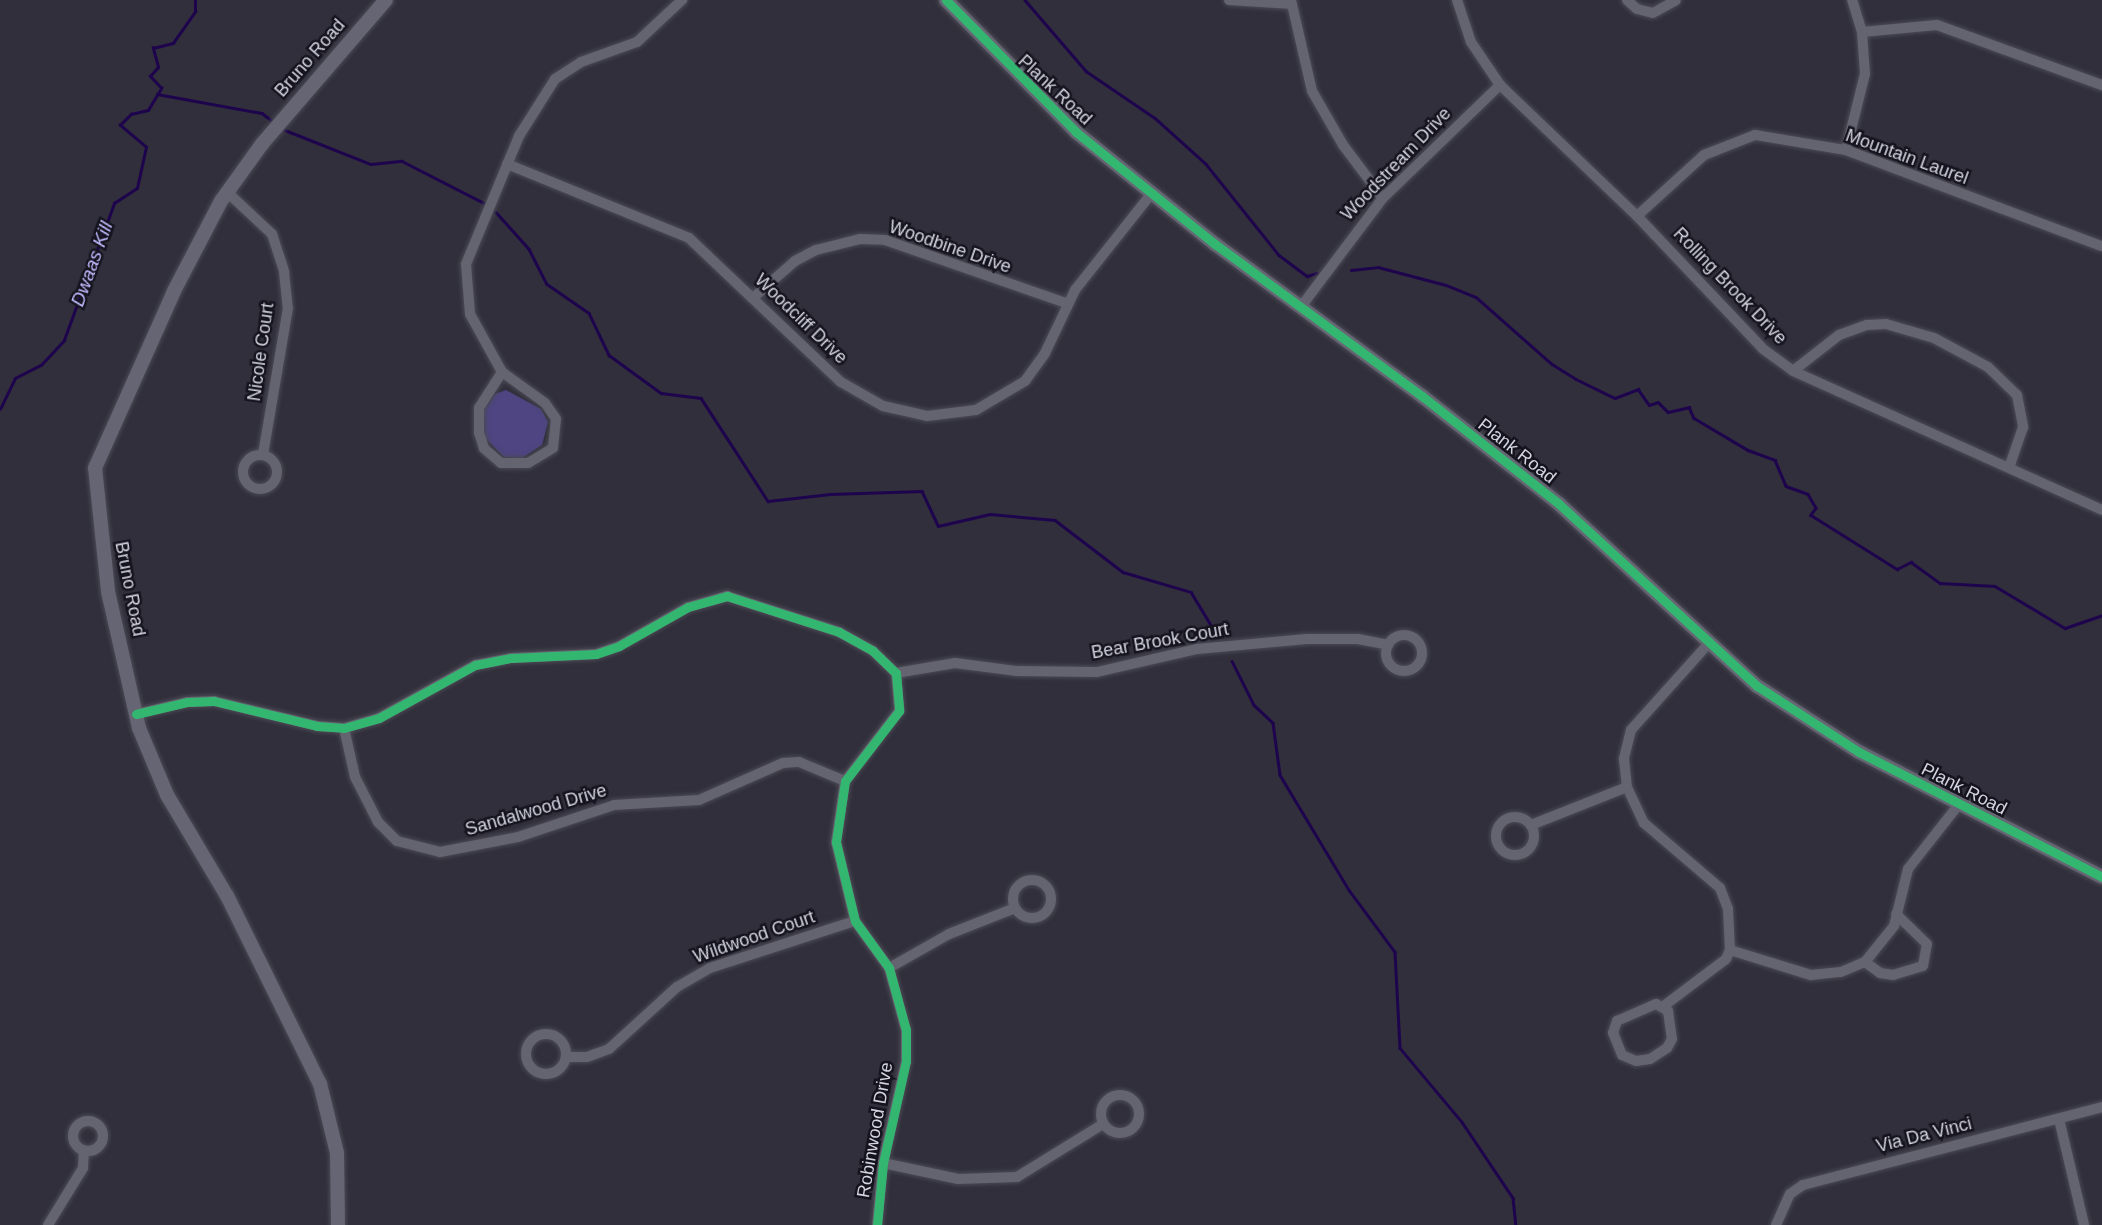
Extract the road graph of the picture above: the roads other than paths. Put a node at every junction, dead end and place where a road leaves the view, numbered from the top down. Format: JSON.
{"nodes":[{"id":1,"x":386,"y":0,"type":"edge"},
{"id":2,"x":682,"y":0,"type":"edge"},
{"id":3,"x":946,"y":0,"type":"edge"},
{"id":4,"x":1229,"y":0,"type":"edge"},
{"id":5,"x":1458,"y":0,"type":"edge"},
{"id":6,"x":1627,"y":0,"type":"edge"},
{"id":7,"x":1676,"y":0,"type":"edge"},
{"id":8,"x":1852,"y":0,"type":"edge"},
{"id":9,"x":1291,"y":2,"type":"edge"},
{"id":10,"x":1862,"y":32,"type":"junction"},
{"id":11,"x":1500,"y":85,"type":"junction"},
{"id":12,"x":2102,"y":85,"type":"edge"},
{"id":13,"x":1846,"y":150,"type":"junction"},
{"id":14,"x":507,"y":164,"type":"junction"},
{"id":15,"x":227,"y":192,"type":"junction"},
{"id":16,"x":1151,"y":194,"type":"junction"},
{"id":17,"x":1383,"y":198,"type":"junction"},
{"id":18,"x":1637,"y":216,"type":"junction"},
{"id":19,"x":2102,"y":246,"type":"edge"},
{"id":20,"x":754,"y":297,"type":"junction"},
{"id":21,"x":1066,"y":303,"type":"junction"},
{"id":22,"x":1300,"y":308,"type":"junction"},
{"id":23,"x":1793,"y":371,"type":"junction"},
{"id":24,"x":502,"y":372,"type":"junction"},
{"id":25,"x":263,"y":455,"type":"dead end"},
{"id":26,"x":2010,"y":465,"type":"junction"},
{"id":27,"x":2102,"y":510,"type":"edge"},
{"id":28,"x":1709,"y":643,"type":"junction"},
{"id":29,"x":1388,"y":645,"type":"dead end"},
{"id":30,"x":896,"y":673,"type":"junction"},
{"id":31,"x":136,"y":714,"type":"junction"},
{"id":32,"x":344,"y":728,"type":"junction"},
{"id":33,"x":845,"y":781,"type":"junction"},
{"id":34,"x":1627,"y":787,"type":"junction"},
{"id":35,"x":1959,"y":803,"type":"junction"},
{"id":36,"x":1531,"y":825,"type":"dead end"},
{"id":37,"x":2102,"y":877,"type":"edge"},
{"id":38,"x":1015,"y":908,"type":"dead end"},
{"id":39,"x":1896,"y":914,"type":"junction"},
{"id":40,"x":855,"y":921,"type":"junction"},
{"id":41,"x":1730,"y":950,"type":"junction"},
{"id":42,"x":1866,"y":961,"type":"junction"},
{"id":43,"x":889,"y":968,"type":"junction"},
{"id":44,"x":1665,"y":1005,"type":"junction"},
{"id":45,"x":566,"y":1057,"type":"dead end"},
{"id":46,"x":2102,"y":1107,"type":"edge"},
{"id":47,"x":2059,"y":1119,"type":"junction"},
{"id":48,"x":1104,"y":1124,"type":"dead end"},
{"id":49,"x":85,"y":1151,"type":"dead end"},
{"id":50,"x":883,"y":1163,"type":"junction"},
{"id":51,"x":48,"y":1225,"type":"edge"},
{"id":52,"x":338,"y":1225,"type":"edge"},
{"id":53,"x":877,"y":1225,"type":"edge"},
{"id":54,"x":1776,"y":1225,"type":"edge"},
{"id":55,"x":2084,"y":1225,"type":"edge"}],
"edges":[{"from":1,"to":15,"type":"street","name":"Bruno Road"},
{"from":2,"to":14,"type":"street"},
{"from":3,"to":16,"type":"street","name":"Plank Road"},
{"from":4,"to":9,"type":"street"},
{"from":5,"to":11,"type":"street","name":"Rolling Brook Drive"},
{"from":6,"to":7,"type":"street"},
{"from":8,"to":10,"type":"street"},
{"from":9,"to":17,"type":"street"},
{"from":10,"to":12,"type":"street"},
{"from":10,"to":13,"type":"street"},
{"from":11,"to":17,"type":"street","name":"Woodstream Drive"},
{"from":11,"to":18,"type":"street","name":"Rolling Brook Drive"},
{"from":13,"to":18,"type":"street","name":"Mountain Laurel"},
{"from":13,"to":19,"type":"street","name":"Mountain Laurel"},
{"from":14,"to":20,"type":"street","name":"Woodcliff Drive"},
{"from":14,"to":24,"type":"street"},
{"from":15,"to":25,"type":"street","name":"Nicole Court"},
{"from":15,"to":31,"type":"street","name":"Bruno Road"},
{"from":16,"to":21,"type":"street","name":"Woodcliff Drive"},
{"from":16,"to":22,"type":"street","name":"Plank Road"},
{"from":17,"to":22,"type":"street","name":"Woodstream Drive"},
{"from":18,"to":23,"type":"street","name":"Rolling Brook Drive"},
{"from":20,"to":21,"type":"street","name":"Woodbine Drive"},
{"from":20,"to":21,"type":"street","name":"Woodcliff Drive"},
{"from":22,"to":28,"type":"street","name":"Plank Road"},
{"from":23,"to":26,"type":"street","name":"Rolling Brook Drive"},
{"from":23,"to":26,"type":"street"},
{"from":24,"to":24,"type":"street"},
{"from":26,"to":27,"type":"street","name":"Rolling Brook Drive"},
{"from":28,"to":34,"type":"street"},
{"from":28,"to":35,"type":"street","name":"Plank Road"},
{"from":29,"to":30,"type":"street","name":"Bear Brook Court"},
{"from":30,"to":32,"type":"street"},
{"from":30,"to":33,"type":"street"},
{"from":31,"to":32,"type":"street"},
{"from":31,"to":52,"type":"street","name":"Bruno Road"},
{"from":32,"to":33,"type":"street","name":"Sandalwood Drive"},
{"from":33,"to":40,"type":"street","name":"Robinwood Drive"},
{"from":34,"to":36,"type":"street"},
{"from":34,"to":41,"type":"street"},
{"from":35,"to":37,"type":"street","name":"Plank Road"},
{"from":35,"to":39,"type":"street"},
{"from":38,"to":43,"type":"street"},
{"from":39,"to":42,"type":"street"},
{"from":39,"to":42,"type":"street"},
{"from":40,"to":43,"type":"street","name":"Robinwood Drive"},
{"from":40,"to":45,"type":"street","name":"Wildwood Court"},
{"from":41,"to":42,"type":"street"},
{"from":41,"to":44,"type":"street"},
{"from":43,"to":50,"type":"street","name":"Robinwood Drive"},
{"from":44,"to":44,"type":"street"},
{"from":46,"to":47,"type":"street","name":"Via Da Vinci"},
{"from":47,"to":54,"type":"street","name":"Via Da Vinci"},
{"from":47,"to":55,"type":"street"},
{"from":48,"to":50,"type":"street"},
{"from":49,"to":51,"type":"street"},
{"from":50,"to":53,"type":"street","name":"Robinwood Drive"}]}
